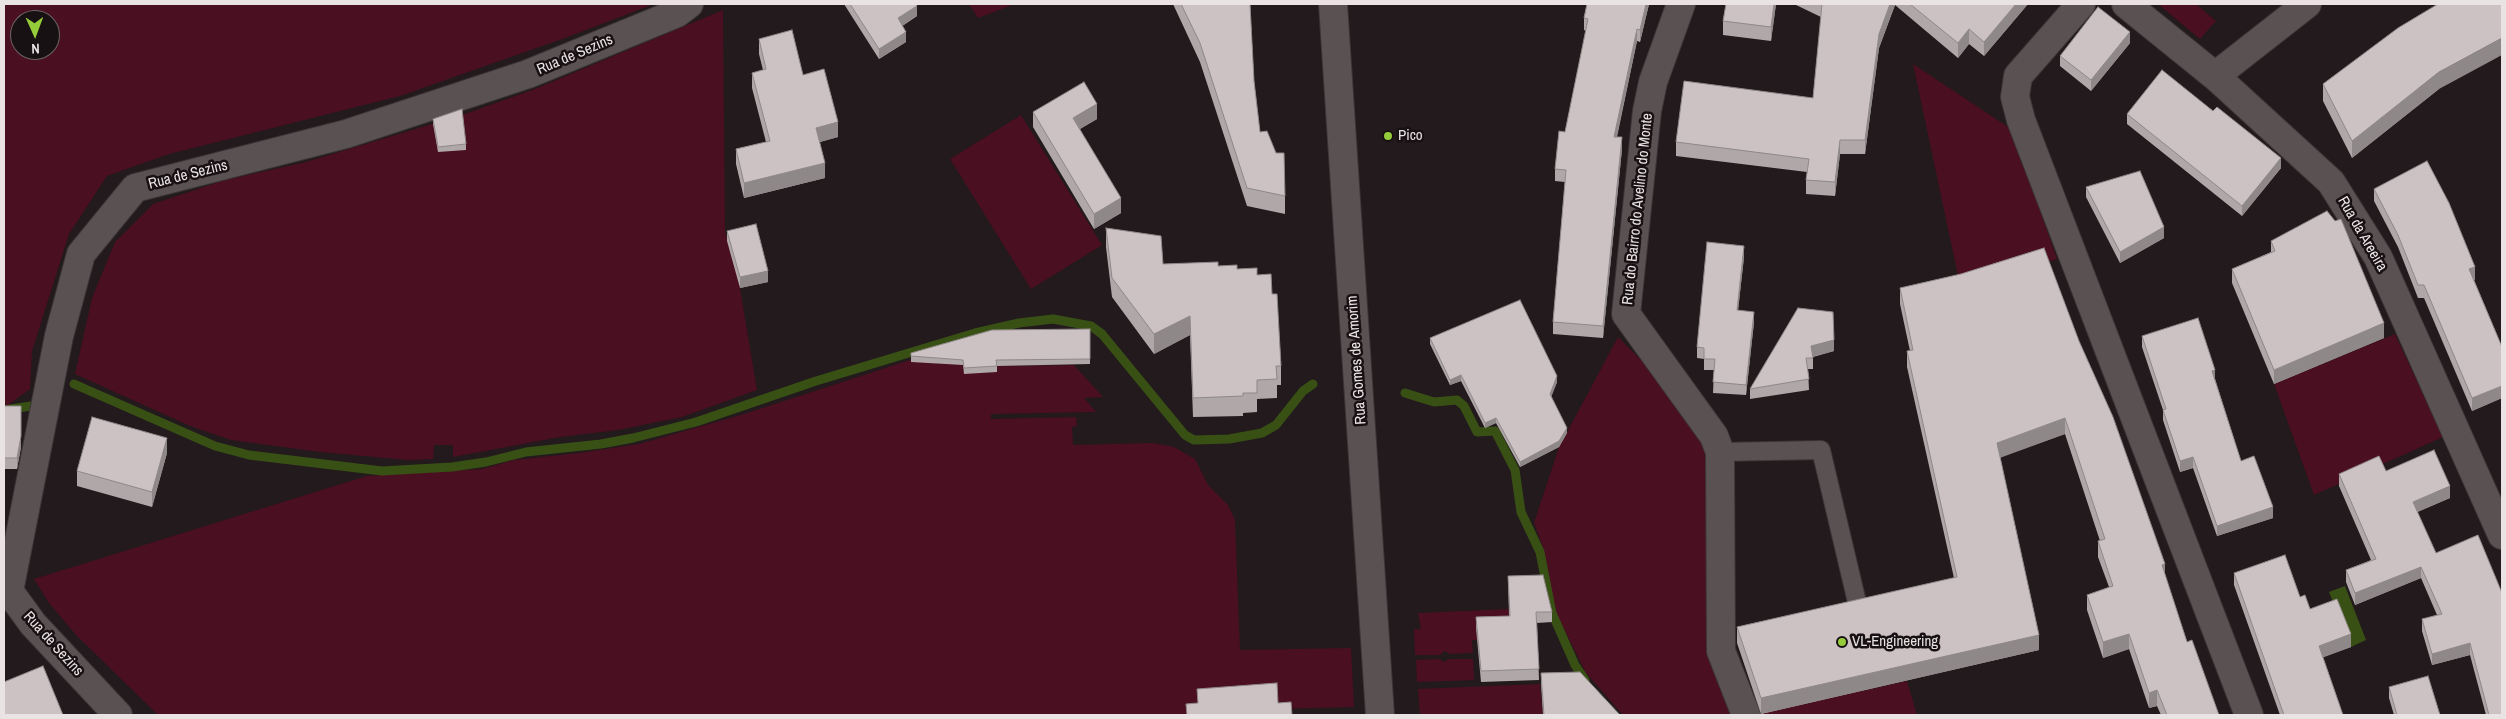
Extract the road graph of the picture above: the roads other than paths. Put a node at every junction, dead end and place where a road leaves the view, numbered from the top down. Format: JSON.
{"nodes":[{"id":1,"x":689,"y":4,"type":"edge"},
{"id":2,"x":1333,"y":4,"type":"edge"},
{"id":3,"x":1681,"y":4,"type":"edge"},
{"id":4,"x":2080,"y":4,"type":"edge"},
{"id":5,"x":2126,"y":4,"type":"edge"},
{"id":6,"x":2307,"y":4,"type":"edge"},
{"id":7,"x":2215,"y":76,"type":"junction"},
{"id":8,"x":1720,"y":452,"type":"junction"},
{"id":9,"x":2502,"y":534,"type":"edge"},
{"id":10,"x":1856,"y":598,"type":"edge"},
{"id":11,"x":118,"y":715,"type":"edge"},
{"id":12,"x":1380,"y":715,"type":"edge"},
{"id":13,"x":1746,"y":715,"type":"edge"},
{"id":14,"x":2249,"y":715,"type":"edge"}],
"edges":[{"from":1,"to":11,"type":"street","name":"Rua de Sezins"},
{"from":2,"to":12,"type":"street","name":"Rua Gomes de Amorim"},
{"from":3,"to":8,"type":"street","name":"Rua do Bairro do Avelino do Monte"},
{"from":4,"to":14,"type":"street"},
{"from":5,"to":7,"type":"street","name":"Rua da Areeira"},
{"from":6,"to":7,"type":"street"},
{"from":7,"to":9,"type":"street","name":"Rua da Areeira"},
{"from":8,"to":10,"type":"lane"},
{"from":8,"to":13,"type":"street","name":"Rua do Bairro do Avelino do Monte"}]}
